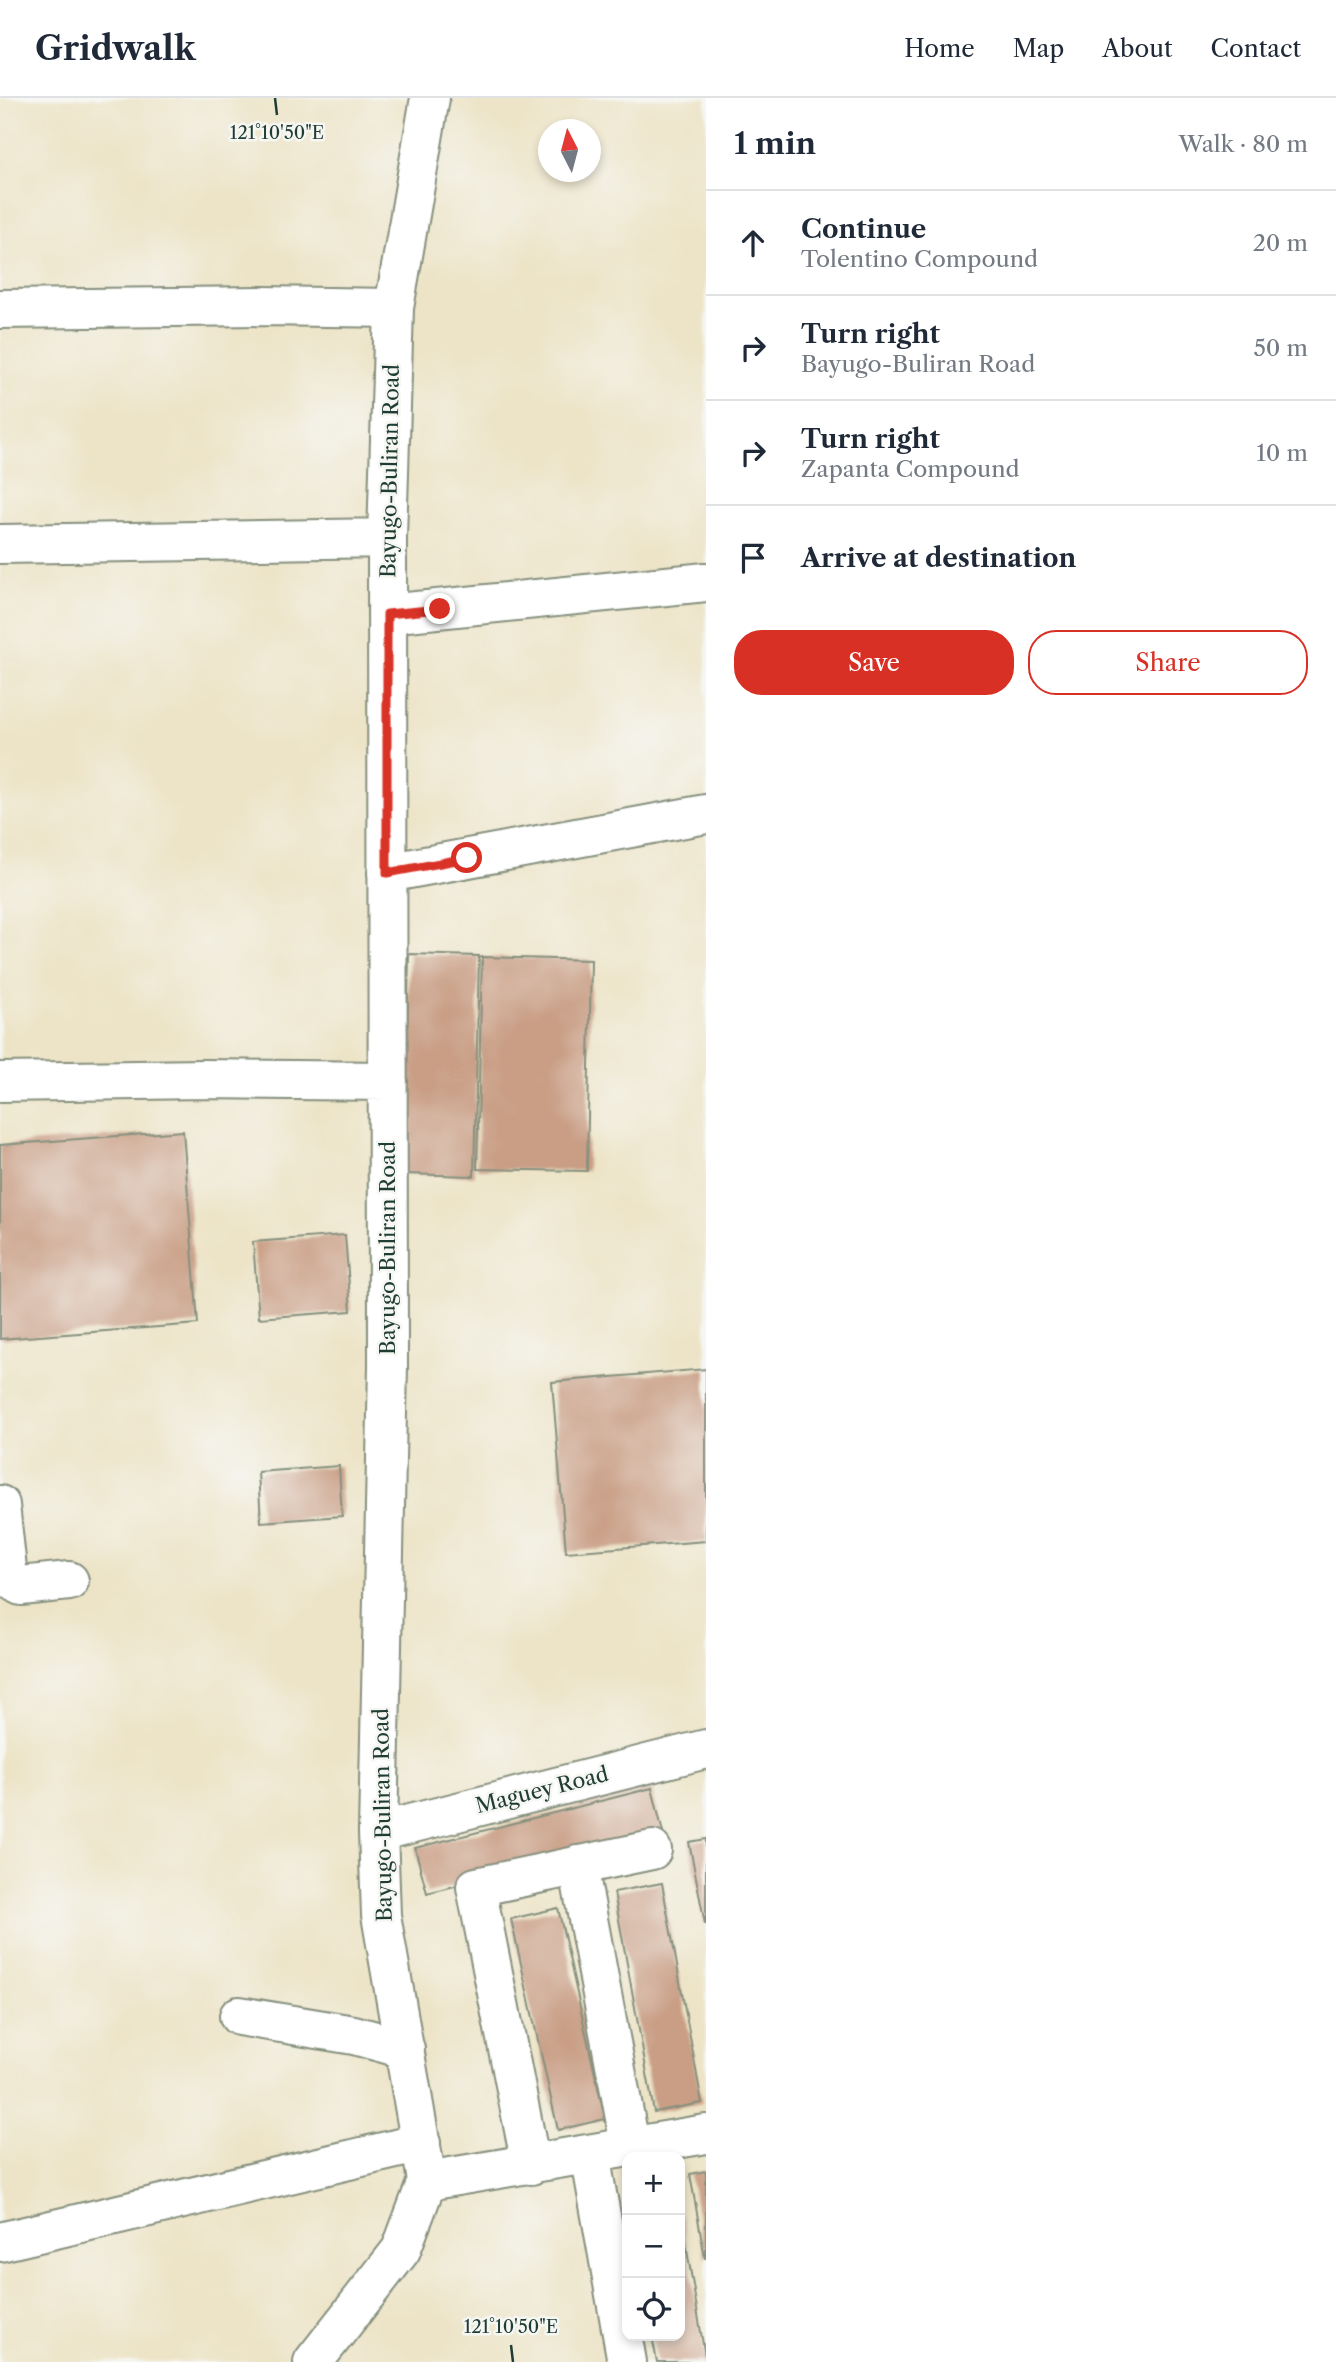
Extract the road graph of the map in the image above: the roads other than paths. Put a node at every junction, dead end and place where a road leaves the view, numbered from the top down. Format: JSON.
{"nodes":[{"id":1,"x":430,"y":98,"type":"edge"},
{"id":2,"x":394,"y":308,"type":"junction"},
{"id":3,"x":0,"y":309,"type":"edge"},
{"id":4,"x":387,"y":538,"type":"junction"},
{"id":5,"x":0,"y":544,"type":"edge"},
{"id":6,"x":706,"y":582,"type":"edge"},
{"id":7,"x":387,"y":614,"type":"junction"},
{"id":8,"x":706,"y":814,"type":"edge"},
{"id":9,"x":387,"y":873,"type":"junction"},
{"id":10,"x":388,"y":1081,"type":"junction"},
{"id":11,"x":0,"y":1082,"type":"edge"},
{"id":12,"x":0,"y":1505,"type":"edge"},
{"id":13,"x":69,"y":1581,"type":"dead end"},
{"id":14,"x":706,"y":1749,"type":"edge"},
{"id":15,"x":378,"y":1832,"type":"junction"},
{"id":16,"x":652,"y":1850,"type":"dead end"},
{"id":17,"x":578,"y":1866,"type":"junction"},
{"id":18,"x":239,"y":2017,"type":"dead end"},
{"id":19,"x":405,"y":2049,"type":"junction"},
{"id":20,"x":706,"y":2134,"type":"edge"},
{"id":21,"x":421,"y":2143,"type":"junction"},
{"id":22,"x":630,"y":2145,"type":"junction"},
{"id":23,"x":590,"y":2154,"type":"junction"},
{"id":24,"x":531,"y":2165,"type":"junction"},
{"id":25,"x":427,"y":2181,"type":"junction"},
{"id":26,"x":0,"y":2242,"type":"edge"},
{"id":27,"x":313,"y":2362,"type":"edge"},
{"id":28,"x":627,"y":2362,"type":"edge"}],
"edges":[{"from":1,"to":2,"type":"street","name":"Bayugo-Buliran Road"},
{"from":2,"to":3,"type":"street"},
{"from":2,"to":4,"type":"street","name":"Bayugo-Buliran Road"},
{"from":4,"to":5,"type":"street"},
{"from":4,"to":7,"type":"street","name":"Bayugo-Buliran Road"},
{"from":6,"to":7,"type":"street"},
{"from":7,"to":9,"type":"street","name":"Bayugo-Buliran Road"},
{"from":8,"to":9,"type":"street"},
{"from":9,"to":10,"type":"street","name":"Bayugo-Buliran Road"},
{"from":10,"to":11,"type":"street"},
{"from":10,"to":15,"type":"street","name":"Bayugo-Buliran Road"},
{"from":12,"to":13,"type":"street"},
{"from":14,"to":15,"type":"street","name":"Maguey Road"},
{"from":15,"to":19,"type":"street","name":"Bayugo-Buliran Road"},
{"from":16,"to":17,"type":"street"},
{"from":17,"to":22,"type":"street"},
{"from":17,"to":24,"type":"street"},
{"from":18,"to":19,"type":"street"},
{"from":19,"to":21,"type":"street","name":"Bayugo-Buliran Road"},
{"from":20,"to":22,"type":"street"},
{"from":21,"to":25,"type":"street","name":"Bayugo-Buliran Road"},
{"from":21,"to":26,"type":"street"},
{"from":22,"to":23,"type":"street"},
{"from":23,"to":24,"type":"street"},
{"from":23,"to":28,"type":"street"},
{"from":24,"to":25,"type":"street"},
{"from":25,"to":27,"type":"street","name":"Bayugo-Buliran Road"}]}
